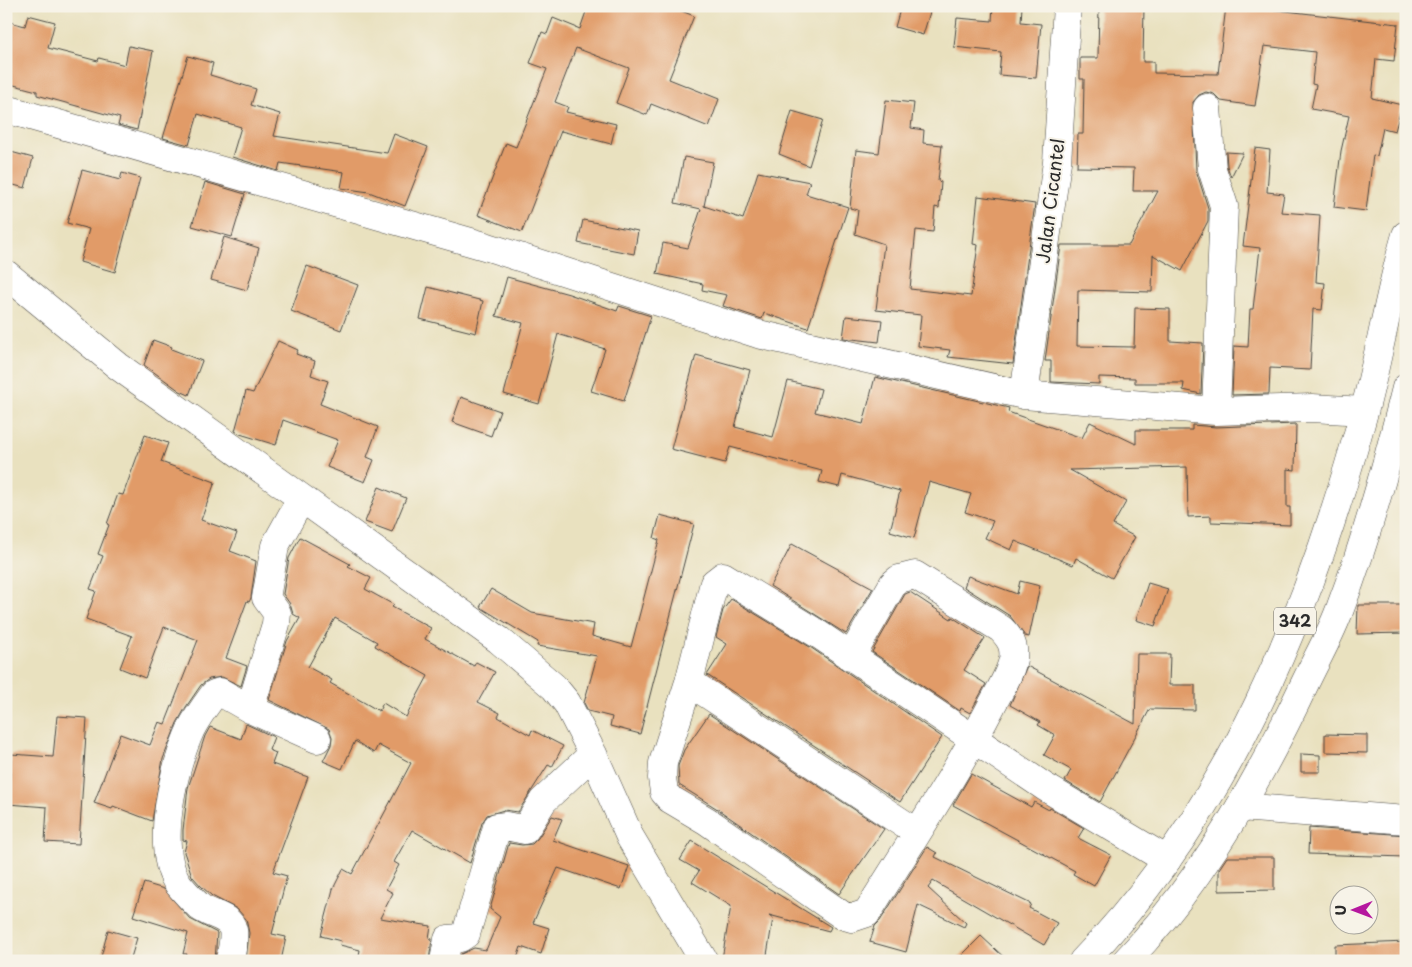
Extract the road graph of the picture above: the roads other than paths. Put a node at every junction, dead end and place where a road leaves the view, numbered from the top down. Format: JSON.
{"nodes":[{"id":1,"x":1067,"y":6,"type":"edge"},
{"id":2,"x":1207,"y":108,"type":"dead end"},
{"id":3,"x":6,"y":109,"type":"edge"},
{"id":4,"x":1403,"y":251,"type":"edge"},
{"id":5,"x":6,"y":274,"type":"edge"},
{"id":6,"x":1024,"y":394,"type":"junction"},
{"id":7,"x":1404,"y":404,"type":"edge"},
{"id":8,"x":1216,"y":410,"type":"junction"},
{"id":9,"x":1364,"y":411,"type":"junction"},
{"id":10,"x":301,"y":499,"type":"junction"},
{"id":11,"x":1332,"y":515,"type":"junction"},
{"id":12,"x":1370,"y":522,"type":"junction"},
{"id":13,"x":851,"y":657,"type":"junction"},
{"id":14,"x":689,"y":682,"type":"junction"},
{"id":15,"x":250,"y":708,"type":"junction"},
{"id":16,"x":318,"y":739,"type":"dead end"},
{"id":17,"x":974,"y":739,"type":"junction"},
{"id":18,"x":593,"y":754,"type":"junction"},
{"id":19,"x":1240,"y":808,"type":"junction"},
{"id":20,"x":1406,"y":820,"type":"edge"},
{"id":21,"x":916,"y":832,"type":"junction"},
{"id":22,"x":1167,"y":860,"type":"junction"},
{"id":23,"x":230,"y":961,"type":"edge"},
{"id":24,"x":444,"y":961,"type":"edge"},
{"id":25,"x":704,"y":961,"type":"edge"},
{"id":26,"x":1083,"y":961,"type":"edge"},
{"id":27,"x":1126,"y":961,"type":"edge"}],
"edges":[{"from":1,"to":6,"type":"street","name":"Jalan Cicantel"},
{"from":2,"to":8,"type":"street"},
{"from":3,"to":6,"type":"street"},
{"from":4,"to":9,"type":"street","number":"342"},
{"from":5,"to":10,"type":"street"},
{"from":6,"to":8,"type":"street"},
{"from":7,"to":12,"type":"street","number":"342"},
{"from":8,"to":9,"type":"street"},
{"from":9,"to":11,"type":"street","number":"342"},
{"from":10,"to":15,"type":"street"},
{"from":10,"to":18,"type":"street"},
{"from":11,"to":12,"type":"street"},
{"from":11,"to":22,"type":"street","number":"342"},
{"from":12,"to":19,"type":"street","number":"342"},
{"from":13,"to":14,"type":"street"},
{"from":13,"to":17,"type":"street"},
{"from":13,"to":17,"type":"street"},
{"from":14,"to":21,"type":"street"},
{"from":14,"to":21,"type":"street"},
{"from":15,"to":16,"type":"street"},
{"from":15,"to":23,"type":"street"},
{"from":17,"to":21,"type":"street"},
{"from":17,"to":22,"type":"street"},
{"from":18,"to":24,"type":"street"},
{"from":18,"to":25,"type":"street"},
{"from":19,"to":20,"type":"street"},
{"from":19,"to":27,"type":"street","number":"342"},
{"from":22,"to":26,"type":"street","number":"342"}]}
